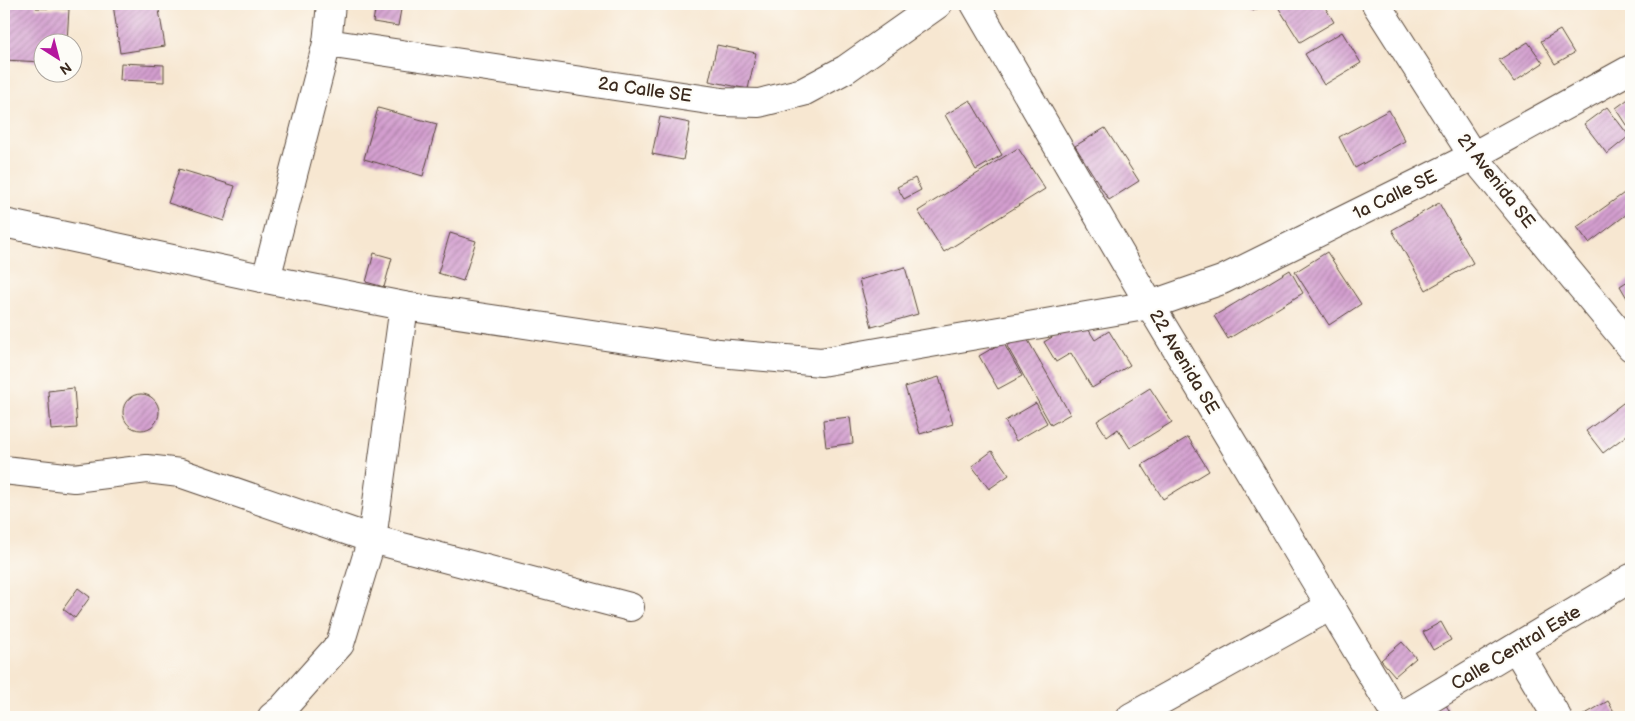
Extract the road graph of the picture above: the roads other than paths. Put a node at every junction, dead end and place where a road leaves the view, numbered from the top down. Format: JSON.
{"nodes":[{"id":1,"x":331,"y":4,"type":"edge"},
{"id":2,"x":938,"y":4,"type":"edge"},
{"id":3,"x":975,"y":4,"type":"edge"},
{"id":4,"x":1376,"y":4,"type":"edge"},
{"id":5,"x":328,"y":43,"type":"junction"},
{"id":6,"x":1631,"y":69,"type":"edge"},
{"id":7,"x":1473,"y":156,"type":"junction"},
{"id":8,"x":4,"y":223,"type":"edge"},
{"id":9,"x":266,"y":279,"type":"junction"},
{"id":10,"x":1150,"y":305,"type":"junction"},
{"id":11,"x":404,"y":306,"type":"junction"},
{"id":12,"x":1631,"y":347,"type":"edge"},
{"id":13,"x":4,"y":470,"type":"edge"},
{"id":14,"x":372,"y":539,"type":"junction"},
{"id":15,"x":1631,"y":578,"type":"edge"},
{"id":16,"x":1331,"y":606,"type":"junction"},
{"id":17,"x":630,"y":607,"type":"dead end"},
{"id":18,"x":1516,"y":648,"type":"junction"},
{"id":19,"x":272,"y":717,"type":"edge"},
{"id":20,"x":1131,"y":717,"type":"edge"},
{"id":21,"x":1399,"y":717,"type":"edge"},
{"id":22,"x":1557,"y":717,"type":"edge"}],
"edges":[{"from":1,"to":5,"type":"street"},
{"from":2,"to":5,"type":"street","name":"2a Calle SE"},
{"from":3,"to":10,"type":"street","name":"22 Avenida SE"},
{"from":4,"to":7,"type":"street","name":"21 Avenida SE"},
{"from":5,"to":9,"type":"street"},
{"from":6,"to":7,"type":"street","name":"1a Calle SE"},
{"from":7,"to":10,"type":"street","name":"1a Calle SE"},
{"from":7,"to":12,"type":"street","name":"21 Avenida SE"},
{"from":8,"to":9,"type":"street","name":"1a Calle SE"},
{"from":9,"to":11,"type":"street","name":"1a Calle SE"},
{"from":10,"to":11,"type":"street","name":"1a Calle SE"},
{"from":10,"to":16,"type":"street","name":"22 Avenida SE"},
{"from":11,"to":14,"type":"street"},
{"from":13,"to":14,"type":"street"},
{"from":14,"to":17,"type":"street"},
{"from":14,"to":19,"type":"street"},
{"from":15,"to":18,"type":"street","name":"Calle Central Este"},
{"from":16,"to":20,"type":"street"},
{"from":16,"to":21,"type":"street","name":"22 Avenida SE"},
{"from":18,"to":21,"type":"street","name":"Calle Central Este"},
{"from":18,"to":22,"type":"street"}]}
